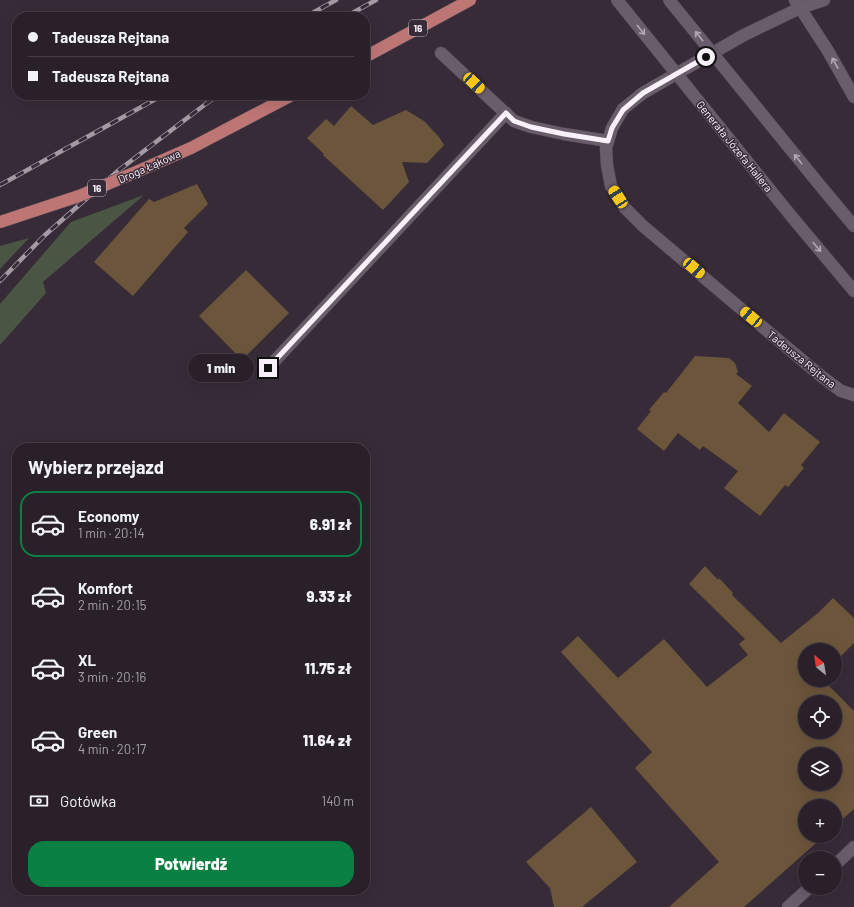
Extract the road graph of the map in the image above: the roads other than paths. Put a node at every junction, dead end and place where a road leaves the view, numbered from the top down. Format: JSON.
{"nodes":[{"id":1,"x":470,"y":0,"type":"edge"},
{"id":2,"x":617,"y":0,"type":"edge"},
{"id":3,"x":669,"y":0,"type":"edge"},
{"id":4,"x":824,"y":0,"type":"edge"},
{"id":5,"x":798,"y":4,"type":"edge"},
{"id":6,"x":441,"y":53,"type":"dead end"},
{"id":7,"x":370,"y":54,"type":"edge"},
{"id":8,"x":854,"y":97,"type":"edge"},
{"id":9,"x":282,"y":100,"type":"edge"},
{"id":10,"x":506,"y":113,"type":"junction"},
{"id":11,"x":608,"y":141,"type":"junction"},
{"id":12,"x":0,"y":222,"type":"edge"},
{"id":13,"x":854,"y":226,"type":"edge"},
{"id":14,"x":854,"y":291,"type":"edge"},
{"id":15,"x":268,"y":368,"type":"dead end"},
{"id":16,"x":854,"y":395,"type":"edge"},
{"id":17,"x":854,"y":848,"type":"edge"},
{"id":18,"x":842,"y":859,"type":"edge"},
{"id":19,"x":801,"y":895,"type":"edge"},
{"id":20,"x":788,"y":907,"type":"edge"}],
"edges":[{"from":1,"to":7,"type":"main road","number":"16"},
{"from":2,"to":14,"type":"main road","name":"Generała Józefa Hallera","one_way":true,"bridge":true},
{"from":13,"to":3,"type":"main road","one_way":true,"bridge":true},
{"from":4,"to":5,"type":"main road","name":"Tadeusza Rejtana"},
{"from":8,"to":5,"type":"main road","one_way":true},
{"from":5,"to":11,"type":"main road","name":"Tadeusza Rejtana"},
{"from":6,"to":10,"type":"main road"},
{"from":9,"to":12,"type":"main road","name":"Droga Łąkowa","number":"16","bridge":true},
{"from":10,"to":11,"type":"main road"},
{"from":10,"to":15,"type":"main road"},
{"from":11,"to":16,"type":"main road","name":"Tadeusza Rejtana"},
{"from":17,"to":18,"type":"main road"},
{"from":19,"to":20,"type":"main road"}]}
